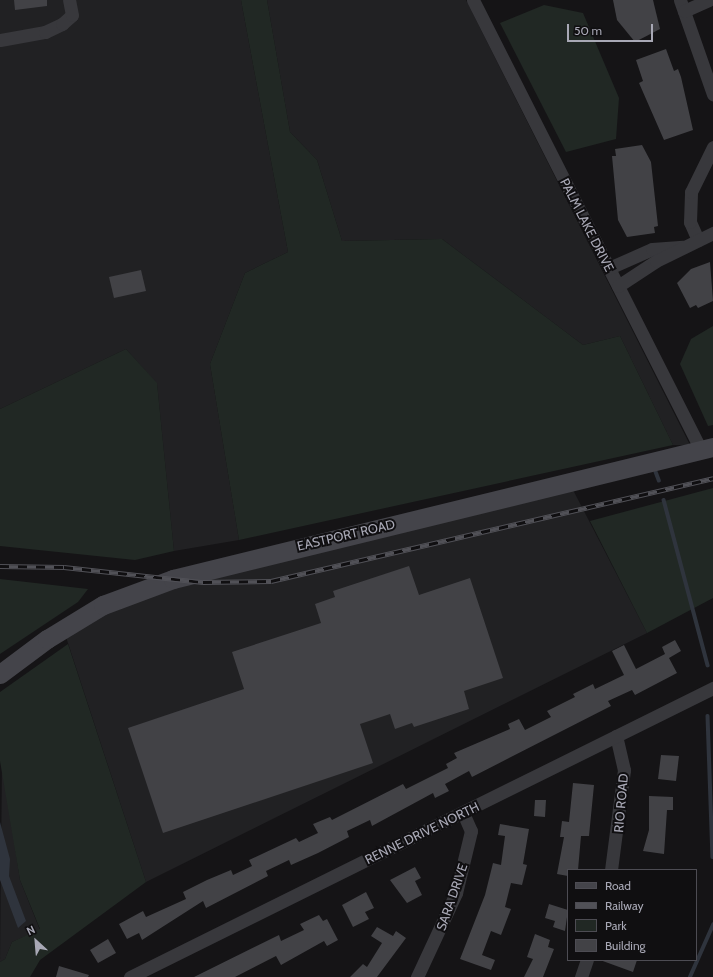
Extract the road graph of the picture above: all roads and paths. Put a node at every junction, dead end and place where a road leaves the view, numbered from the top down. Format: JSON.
{"nodes":[{"id":1,"x":69,"y":0,"type":"edge"},
{"id":2,"x":473,"y":0,"type":"edge"},
{"id":3,"x":709,"y":0,"type":"edge"},
{"id":4,"x":682,"y":5,"type":"edge"},
{"id":5,"x":0,"y":40,"type":"edge"},
{"id":6,"x":713,"y":94,"type":"edge"},
{"id":7,"x":713,"y":147,"type":"edge"},
{"id":8,"x":713,"y":233,"type":"edge"},
{"id":9,"x":698,"y":240,"type":"junction"},
{"id":10,"x":685,"y":247,"type":"junction"},
{"id":11,"x":609,"y":268,"type":"junction"},
{"id":12,"x":618,"y":286,"type":"junction"},
{"id":13,"x":707,"y":449,"type":"edge"},
{"id":14,"x":0,"y":674,"type":"edge"},
{"id":15,"x":713,"y":688,"type":"edge"},
{"id":16,"x":616,"y":736,"type":"junction"},
{"id":17,"x":463,"y":813,"type":"junction"},
{"id":18,"x":612,"y":869,"type":"edge"},
{"id":19,"x":587,"y":961,"type":"edge"},
{"id":20,"x":130,"y":977,"type":"edge"},
{"id":21,"x":417,"y":977,"type":"edge"},
{"id":22,"x":581,"y":977,"type":"edge"}],
"edges":[{"from":1,"to":5,"type":"street"},
{"from":2,"to":11,"type":"street","name":"PALM LAKE DRIVE"},
{"from":3,"to":4,"type":"street"},
{"from":4,"to":6,"type":"street"},
{"from":7,"to":9,"type":"street"},
{"from":8,"to":9,"type":"street"},
{"from":9,"to":10,"type":"street"},
{"from":10,"to":11,"type":"street"},
{"from":10,"to":12,"type":"street"},
{"from":11,"to":12,"type":"street","name":"PALM LAKE DRIVE"},
{"from":12,"to":13,"type":"street","name":"PALM LAKE DRIVE"},
{"from":13,"to":14,"type":"street","name":"EASTPORT ROAD"},
{"from":15,"to":16,"type":"street","name":"RENNE DRIVE NORTH"},
{"from":16,"to":17,"type":"street","name":"RENNE DRIVE NORTH"},
{"from":16,"to":18,"type":"street","name":"RIO ROAD"},
{"from":17,"to":20,"type":"street","name":"RENNE DRIVE NORTH"},
{"from":17,"to":21,"type":"street","name":"SARA DRIVE"},
{"from":19,"to":22,"type":"street"}]}
